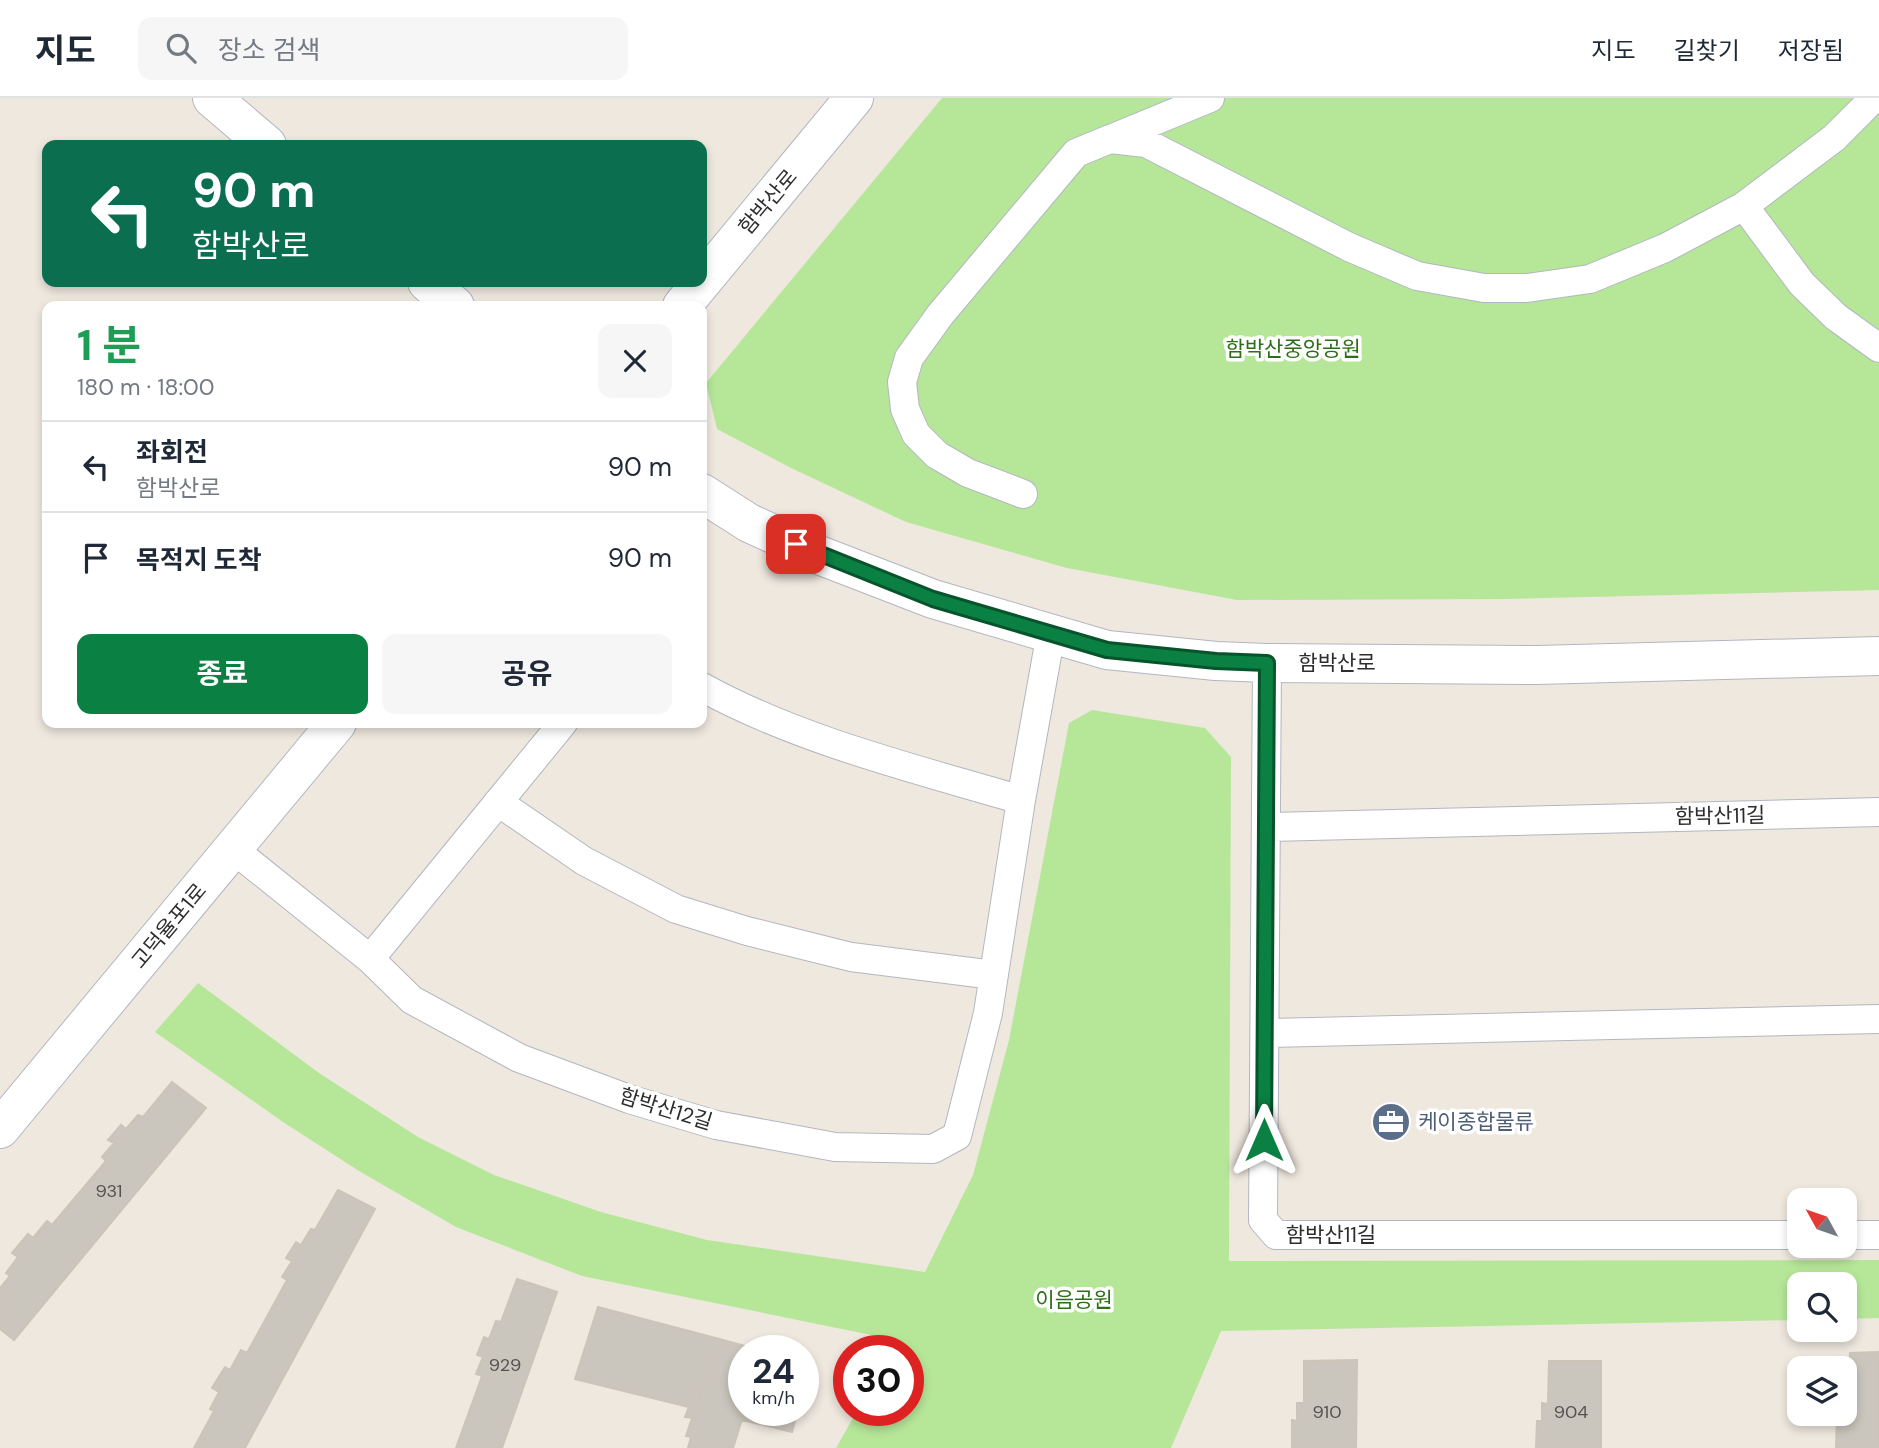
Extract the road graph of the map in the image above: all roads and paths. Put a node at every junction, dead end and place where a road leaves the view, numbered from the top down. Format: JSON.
{"nodes":[{"id":1,"x":212,"y":98,"type":"edge"},
{"id":2,"x":854,"y":98,"type":"edge"},
{"id":3,"x":1210,"y":98,"type":"edge"},
{"id":4,"x":1874,"y":98,"type":"edge"},
{"id":5,"x":1110,"y":139,"type":"junction"},
{"id":6,"x":261,"y":140,"type":"edge"},
{"id":7,"x":1744,"y":206,"type":"junction"},
{"id":8,"x":707,"y":276,"type":"edge"},
{"id":9,"x":432,"y":287,"type":"edge"},
{"id":10,"x":698,"y":287,"type":"edge"},
{"id":11,"x":449,"y":301,"type":"edge"},
{"id":12,"x":686,"y":301,"type":"edge"},
{"id":13,"x":1879,"y":348,"type":"edge"},
{"id":14,"x":1023,"y":494,"type":"dead end"},
{"id":15,"x":707,"y":496,"type":"edge"},
{"id":16,"x":1051,"y":633,"type":"junction"},
{"id":17,"x":1879,"y":656,"type":"edge"},
{"id":18,"x":1267,"y":663,"type":"junction"},
{"id":19,"x":707,"y":689,"type":"edge"},
{"id":20,"x":333,"y":728,"type":"edge"},
{"id":21,"x":559,"y":728,"type":"edge"},
{"id":22,"x":1021,"y":800,"type":"junction"},
{"id":23,"x":498,"y":802,"type":"junction"},
{"id":24,"x":1879,"y":812,"type":"edge"},
{"id":25,"x":1266,"y":827,"type":"junction"},
{"id":26,"x":233,"y":849,"type":"junction"},
{"id":27,"x":370,"y":959,"type":"junction"},
{"id":28,"x":994,"y":975,"type":"junction"},
{"id":29,"x":1879,"y":1019,"type":"edge"},
{"id":30,"x":1265,"y":1033,"type":"junction"},
{"id":31,"x":0,"y":1129,"type":"edge"},
{"id":32,"x":1787,"y":1235,"type":"edge"},
{"id":33,"x":1857,"y":1235,"type":"edge"},
{"id":34,"x":1879,"y":1235,"type":"edge"}],
"edges":[{"from":1,"to":6,"type":"street"},
{"from":2,"to":8,"type":"street","name":"함박산로"},
{"from":3,"to":5,"type":"street"},
{"from":4,"to":7,"type":"street"},
{"from":5,"to":7,"type":"street"},
{"from":5,"to":14,"type":"street"},
{"from":7,"to":13,"type":"street"},
{"from":9,"to":11,"type":"street"},
{"from":10,"to":12,"type":"street","name":"함박산로"},
{"from":15,"to":16,"type":"street","name":"함박산로"},
{"from":16,"to":18,"type":"street","name":"함박산로"},
{"from":16,"to":22,"type":"street","name":"함박산12길"},
{"from":17,"to":18,"type":"street","name":"함박산로"},
{"from":18,"to":25,"type":"street","name":"함박산11길"},
{"from":19,"to":22,"type":"street"},
{"from":20,"to":26,"type":"street","name":"고덕율포1로"},
{"from":21,"to":23,"type":"street"},
{"from":22,"to":28,"type":"street","name":"함박산12길"},
{"from":23,"to":27,"type":"street"},
{"from":23,"to":28,"type":"street"},
{"from":24,"to":25,"type":"street","name":"함박산11길"},
{"from":25,"to":30,"type":"street","name":"함박산11길"},
{"from":26,"to":27,"type":"street","name":"함박산12길"},
{"from":26,"to":31,"type":"street","name":"고덕율포1로"},
{"from":27,"to":28,"type":"street","name":"함박산12길"},
{"from":29,"to":30,"type":"street"},
{"from":30,"to":32,"type":"street","name":"함박산11길"},
{"from":33,"to":34,"type":"street"}]}
